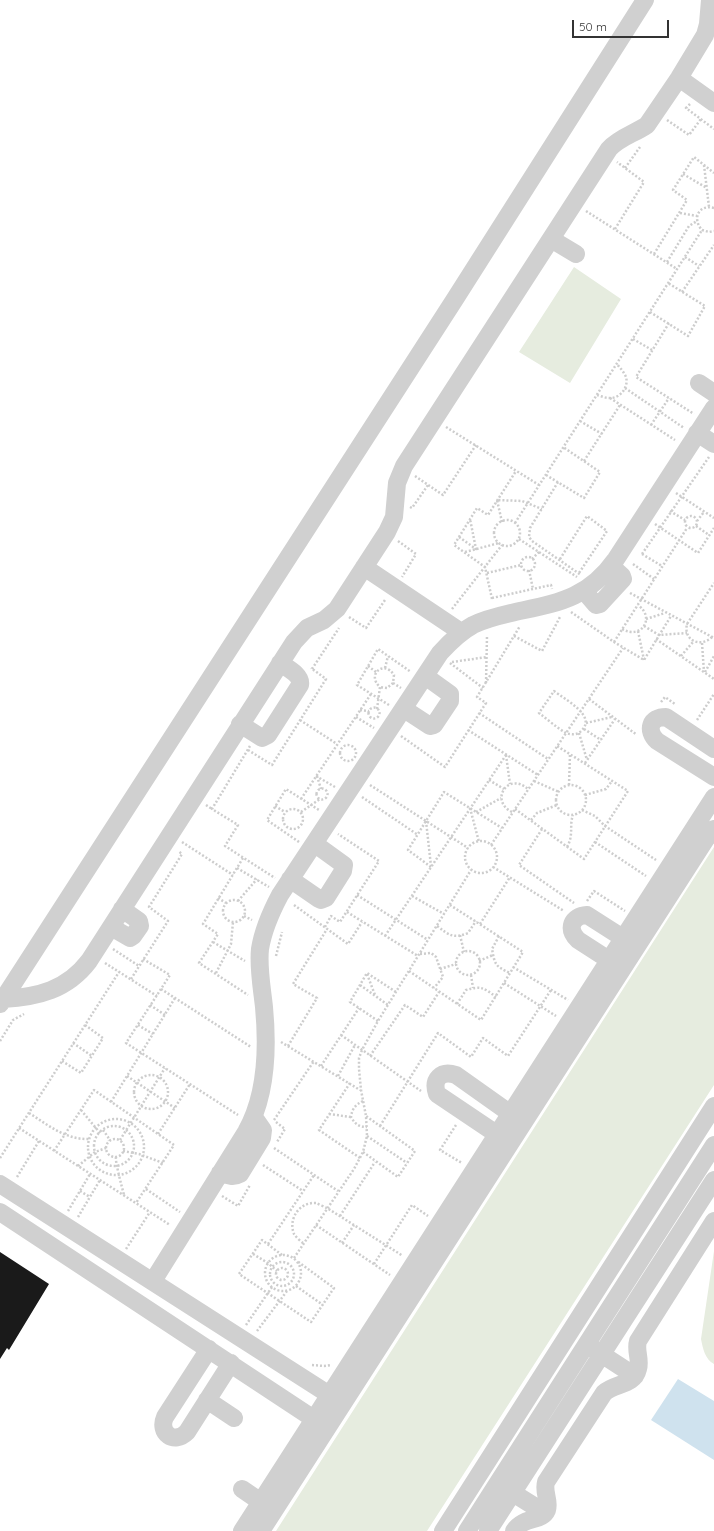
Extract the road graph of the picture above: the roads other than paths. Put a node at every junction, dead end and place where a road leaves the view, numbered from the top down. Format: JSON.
{"nodes":[{"id":1,"x":645,"y":0,"type":"edge"},
{"id":2,"x":710,"y":0,"type":"edge"},
{"id":3,"x":679,"y":78,"type":"junction"},
{"id":4,"x":714,"y":103,"type":"edge"},
{"id":5,"x":551,"y":239,"type":"junction"},
{"id":6,"x":576,"y":254,"type":"dead end"},
{"id":7,"x":699,"y":383,"type":"dead end"},
{"id":8,"x":714,"y":393,"type":"edge"},
{"id":9,"x":700,"y":429,"type":"edge"},
{"id":10,"x":712,"y":450,"type":"edge"},
{"id":11,"x":611,"y":566,"type":"junction"},
{"id":12,"x":364,"y":567,"type":"junction"},
{"id":13,"x":588,"y":596,"type":"junction"},
{"id":14,"x":461,"y":632,"type":"junction"},
{"id":15,"x":280,"y":663,"type":"junction"},
{"id":16,"x":425,"y":677,"type":"junction"},
{"id":17,"x":397,"y":708,"type":"junction"},
{"id":18,"x":240,"y":724,"type":"junction"},
{"id":19,"x":714,"y":749,"type":"edge"},
{"id":20,"x":714,"y":777,"type":"edge"},
{"id":21,"x":714,"y":797,"type":"edge"},
{"id":22,"x":714,"y":829,"type":"edge"},
{"id":23,"x":308,"y":844,"type":"junction"},
{"id":24,"x":282,"y":878,"type":"junction"},
{"id":25,"x":122,"y":910,"type":"junction"},
{"id":26,"x":111,"y":927,"type":"junction"},
{"id":27,"x":623,"y":938,"type":"junction"},
{"id":28,"x":609,"y":960,"type":"junction"},
{"id":29,"x":2,"y":1001,"type":"edge"},
{"id":30,"x":714,"y":1106,"type":"edge"},
{"id":31,"x":511,"y":1114,"type":"junction"},
{"id":32,"x":498,"y":1135,"type":"junction"},
{"id":33,"x":714,"y":1146,"type":"edge"},
{"id":34,"x":6,"y":1179,"type":"edge"},
{"id":35,"x":714,"y":1180,"type":"edge"},
{"id":36,"x":0,"y":1212,"type":"edge"},
{"id":37,"x":714,"y":1221,"type":"edge"},
{"id":38,"x":153,"y":1281,"type":"junction"},
{"id":39,"x":570,"y":1333,"type":"junction"},
{"id":40,"x":588,"y":1344,"type":"junction"},
{"id":41,"x":209,"y":1349,"type":"junction"},
{"id":42,"x":603,"y":1355,"type":"junction"},
{"id":43,"x":231,"y":1364,"type":"junction"},
{"id":44,"x":635,"y":1376,"type":"junction"},
{"id":45,"x":336,"y":1399,"type":"junction"},
{"id":46,"x":207,"y":1400,"type":"junction"},
{"id":47,"x":234,"y":1418,"type":"dead end"},
{"id":48,"x":321,"y":1423,"type":"junction"},
{"id":49,"x":242,"y":1489,"type":"dead end"},
{"id":50,"x":513,"y":1492,"type":"junction"},
{"id":51,"x":261,"y":1502,"type":"junction"},
{"id":52,"x":545,"y":1513,"type":"junction"},
{"id":53,"x":242,"y":1531,"type":"edge"},
{"id":54,"x":261,"y":1531,"type":"edge"},
{"id":55,"x":443,"y":1531,"type":"edge"},
{"id":56,"x":467,"y":1531,"type":"edge"},
{"id":57,"x":488,"y":1531,"type":"edge"},
{"id":58,"x":514,"y":1531,"type":"edge"}],
"edges":[{"from":1,"to":29,"type":"street"},
{"from":2,"to":3,"type":"street"},
{"from":3,"to":4,"type":"street"},
{"from":3,"to":5,"type":"street"},
{"from":5,"to":6,"type":"street"},
{"from":5,"to":12,"type":"street"},
{"from":7,"to":8,"type":"street"},
{"from":9,"to":10,"type":"street"},
{"from":9,"to":11,"type":"street"},
{"from":11,"to":13,"type":"street"},
{"from":11,"to":13,"type":"street"},
{"from":12,"to":14,"type":"street"},
{"from":12,"to":15,"type":"street"},
{"from":13,"to":14,"type":"street"},
{"from":14,"to":16,"type":"street"},
{"from":15,"to":18,"type":"street"},
{"from":15,"to":18,"type":"street"},
{"from":16,"to":17,"type":"street"},
{"from":16,"to":17,"type":"street"},
{"from":17,"to":23,"type":"street"},
{"from":18,"to":25,"type":"street"},
{"from":19,"to":20,"type":"street"},
{"from":21,"to":27,"type":"street"},
{"from":22,"to":45,"type":"street"},
{"from":23,"to":24,"type":"street"},
{"from":23,"to":24,"type":"street"},
{"from":24,"to":38,"type":"street"},
{"from":25,"to":26,"type":"street"},
{"from":25,"to":26,"type":"street"},
{"from":26,"to":29,"type":"street"},
{"from":27,"to":28,"type":"street"},
{"from":27,"to":28,"type":"street"},
{"from":28,"to":31,"type":"street"},
{"from":30,"to":39,"type":"street"},
{"from":31,"to":32,"type":"street"},
{"from":31,"to":32,"type":"street"},
{"from":32,"to":45,"type":"street"},
{"from":33,"to":40,"type":"street"},
{"from":34,"to":38,"type":"street"},
{"from":35,"to":42,"type":"street"},
{"from":36,"to":41,"type":"street"},
{"from":37,"to":44,"type":"street"},
{"from":38,"to":45,"type":"street"},
{"from":39,"to":40,"type":"street"},
{"from":39,"to":55,"type":"street"},
{"from":40,"to":42,"type":"street"},
{"from":40,"to":56,"type":"street"},
{"from":41,"to":43,"type":"street"},
{"from":41,"to":46,"type":"street"},
{"from":42,"to":44,"type":"street"},
{"from":42,"to":50,"type":"street"},
{"from":43,"to":46,"type":"street"},
{"from":43,"to":48,"type":"street"},
{"from":44,"to":52,"type":"street"},
{"from":45,"to":48,"type":"street"},
{"from":46,"to":47,"type":"street"},
{"from":48,"to":51,"type":"street"},
{"from":48,"to":54,"type":"street"},
{"from":49,"to":51,"type":"street"},
{"from":50,"to":52,"type":"street"},
{"from":50,"to":57,"type":"street"},
{"from":51,"to":53,"type":"street"},
{"from":52,"to":58,"type":"street"}]}
